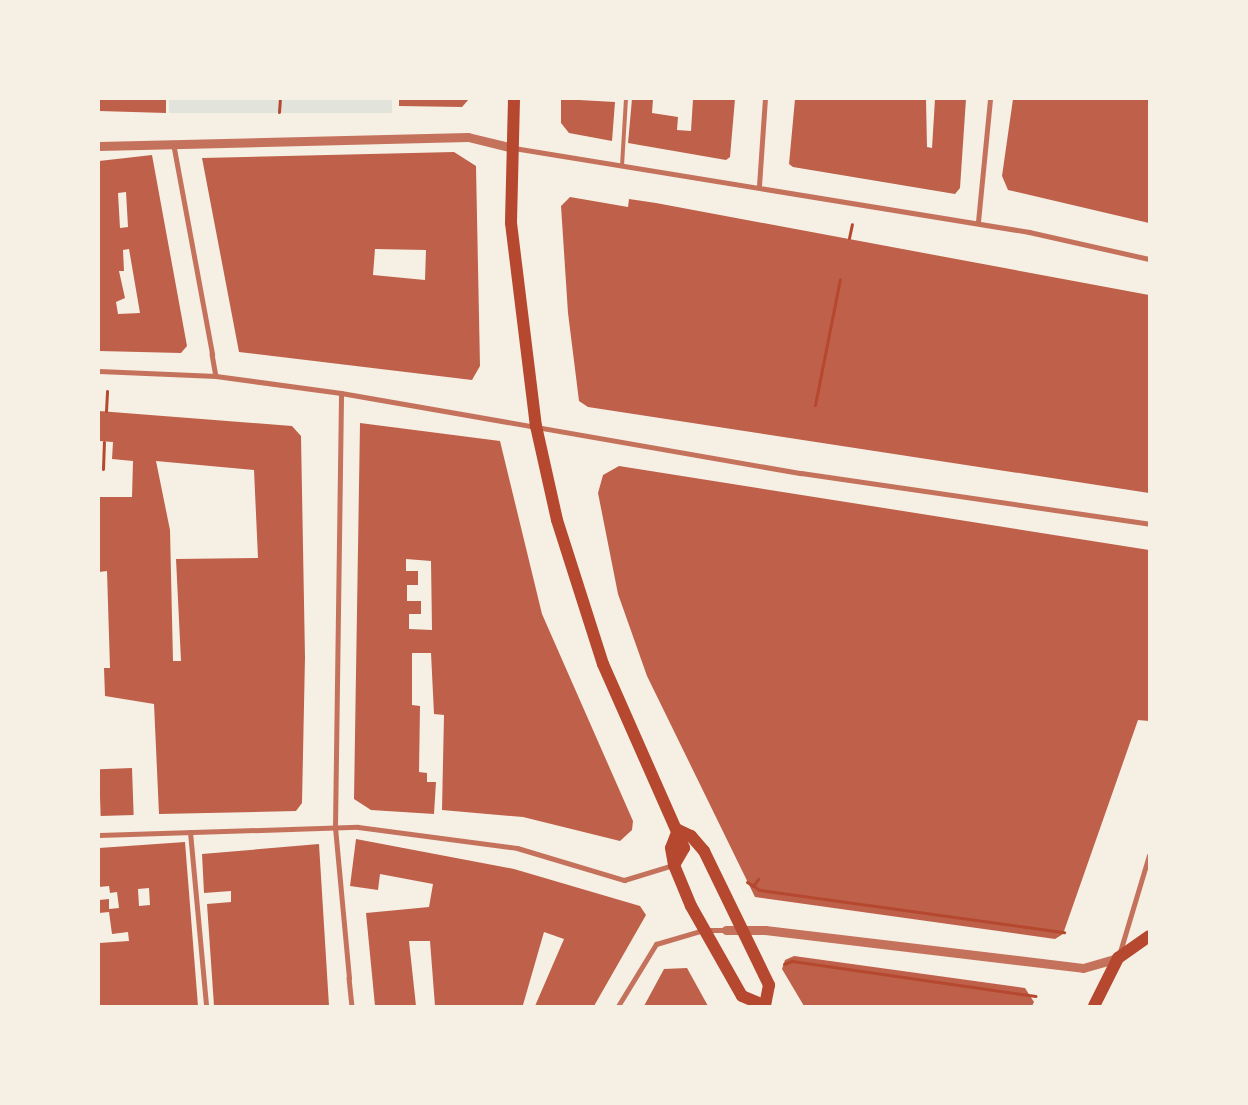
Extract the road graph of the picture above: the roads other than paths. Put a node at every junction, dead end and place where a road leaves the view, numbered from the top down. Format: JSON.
{"nodes":[{"id":1,"x":514,"y":99,"type":"edge"},
{"id":2,"x":626,"y":99,"type":"edge"},
{"id":3,"x":764,"y":99,"type":"edge"},
{"id":4,"x":990,"y":99,"type":"edge"},
{"id":5,"x":173,"y":143,"type":"junction"},
{"id":6,"x":99,"y":146,"type":"edge"},
{"id":7,"x":513,"y":148,"type":"junction"},
{"id":8,"x":622,"y":166,"type":"junction"},
{"id":9,"x":759,"y":186,"type":"junction"},
{"id":10,"x":978,"y":222,"type":"junction"},
{"id":11,"x":1029,"y":232,"type":"joint"},
{"id":12,"x":1149,"y":259,"type":"edge"},
{"id":13,"x":212,"y":354,"type":"joint"},
{"id":14,"x":99,"y":371,"type":"edge"},
{"id":15,"x":216,"y":376,"type":"junction"},
{"id":16,"x":341,"y":393,"type":"junction"},
{"id":17,"x":536,"y":426,"type":"junction"},
{"id":18,"x":1149,"y":524,"type":"edge"},
{"id":19,"x":335,"y":827,"type":"junction"},
{"id":20,"x":678,"y":830,"type":"junction"},
{"id":21,"x":190,"y":832,"type":"junction"},
{"id":22,"x":99,"y":835,"type":"edge"},
{"id":23,"x":1149,"y":855,"type":"edge"},
{"id":24,"x":674,"y":865,"type":"junction"},
{"id":25,"x":704,"y":930,"type":"junction"},
{"id":26,"x":726,"y":930,"type":"joint"},
{"id":27,"x":742,"y":930,"type":"junction"},
{"id":28,"x":1149,"y":936,"type":"edge"},
{"id":29,"x":1118,"y":958,"type":"junction"},
{"id":30,"x":349,"y":978,"type":"joint"},
{"id":31,"x":206,"y":1006,"type":"edge"},
{"id":32,"x":352,"y":1006,"type":"edge"},
{"id":33,"x":618,"y":1006,"type":"edge"},
{"id":34,"x":765,"y":1006,"type":"edge"},
{"id":35,"x":1094,"y":1006,"type":"edge"}],
"edges":[{"from":1,"to":7,"type":"main road"},
{"from":2,"to":8,"type":"lane"},
{"from":3,"to":9,"type":"street"},
{"from":4,"to":10,"type":"street"},
{"from":5,"to":6,"type":"street"},
{"from":5,"to":7,"type":"street"},
{"from":5,"to":13,"type":"street"},
{"from":7,"to":8,"type":"street"},
{"from":7,"to":17,"type":"main road"},
{"from":8,"to":9,"type":"street"},
{"from":9,"to":10,"type":"street"},
{"from":10,"to":11,"type":"street"},
{"from":11,"to":12,"type":"street"},
{"from":13,"to":15,"type":"street"},
{"from":14,"to":15,"type":"street"},
{"from":15,"to":16,"type":"street"},
{"from":16,"to":17,"type":"street"},
{"from":16,"to":19,"type":"street"},
{"from":17,"to":18,"type":"street"},
{"from":17,"to":20,"type":"main road"},
{"from":19,"to":21,"type":"street"},
{"from":19,"to":24,"type":"street"},
{"from":19,"to":30,"type":"street"},
{"from":20,"to":24,"type":"main road"},
{"from":20,"to":27,"type":"main road"},
{"from":21,"to":22,"type":"street"},
{"from":21,"to":31,"type":"street"},
{"from":23,"to":29,"type":"street"},
{"from":24,"to":25,"type":"main road"},
{"from":25,"to":26,"type":"street"},
{"from":25,"to":33,"type":"street"},
{"from":25,"to":34,"type":"main road"},
{"from":26,"to":27,"type":"street"},
{"from":27,"to":29,"type":"street"},
{"from":27,"to":34,"type":"main road"},
{"from":28,"to":29,"type":"main road"},
{"from":29,"to":35,"type":"main road"},
{"from":30,"to":32,"type":"street"}]}
